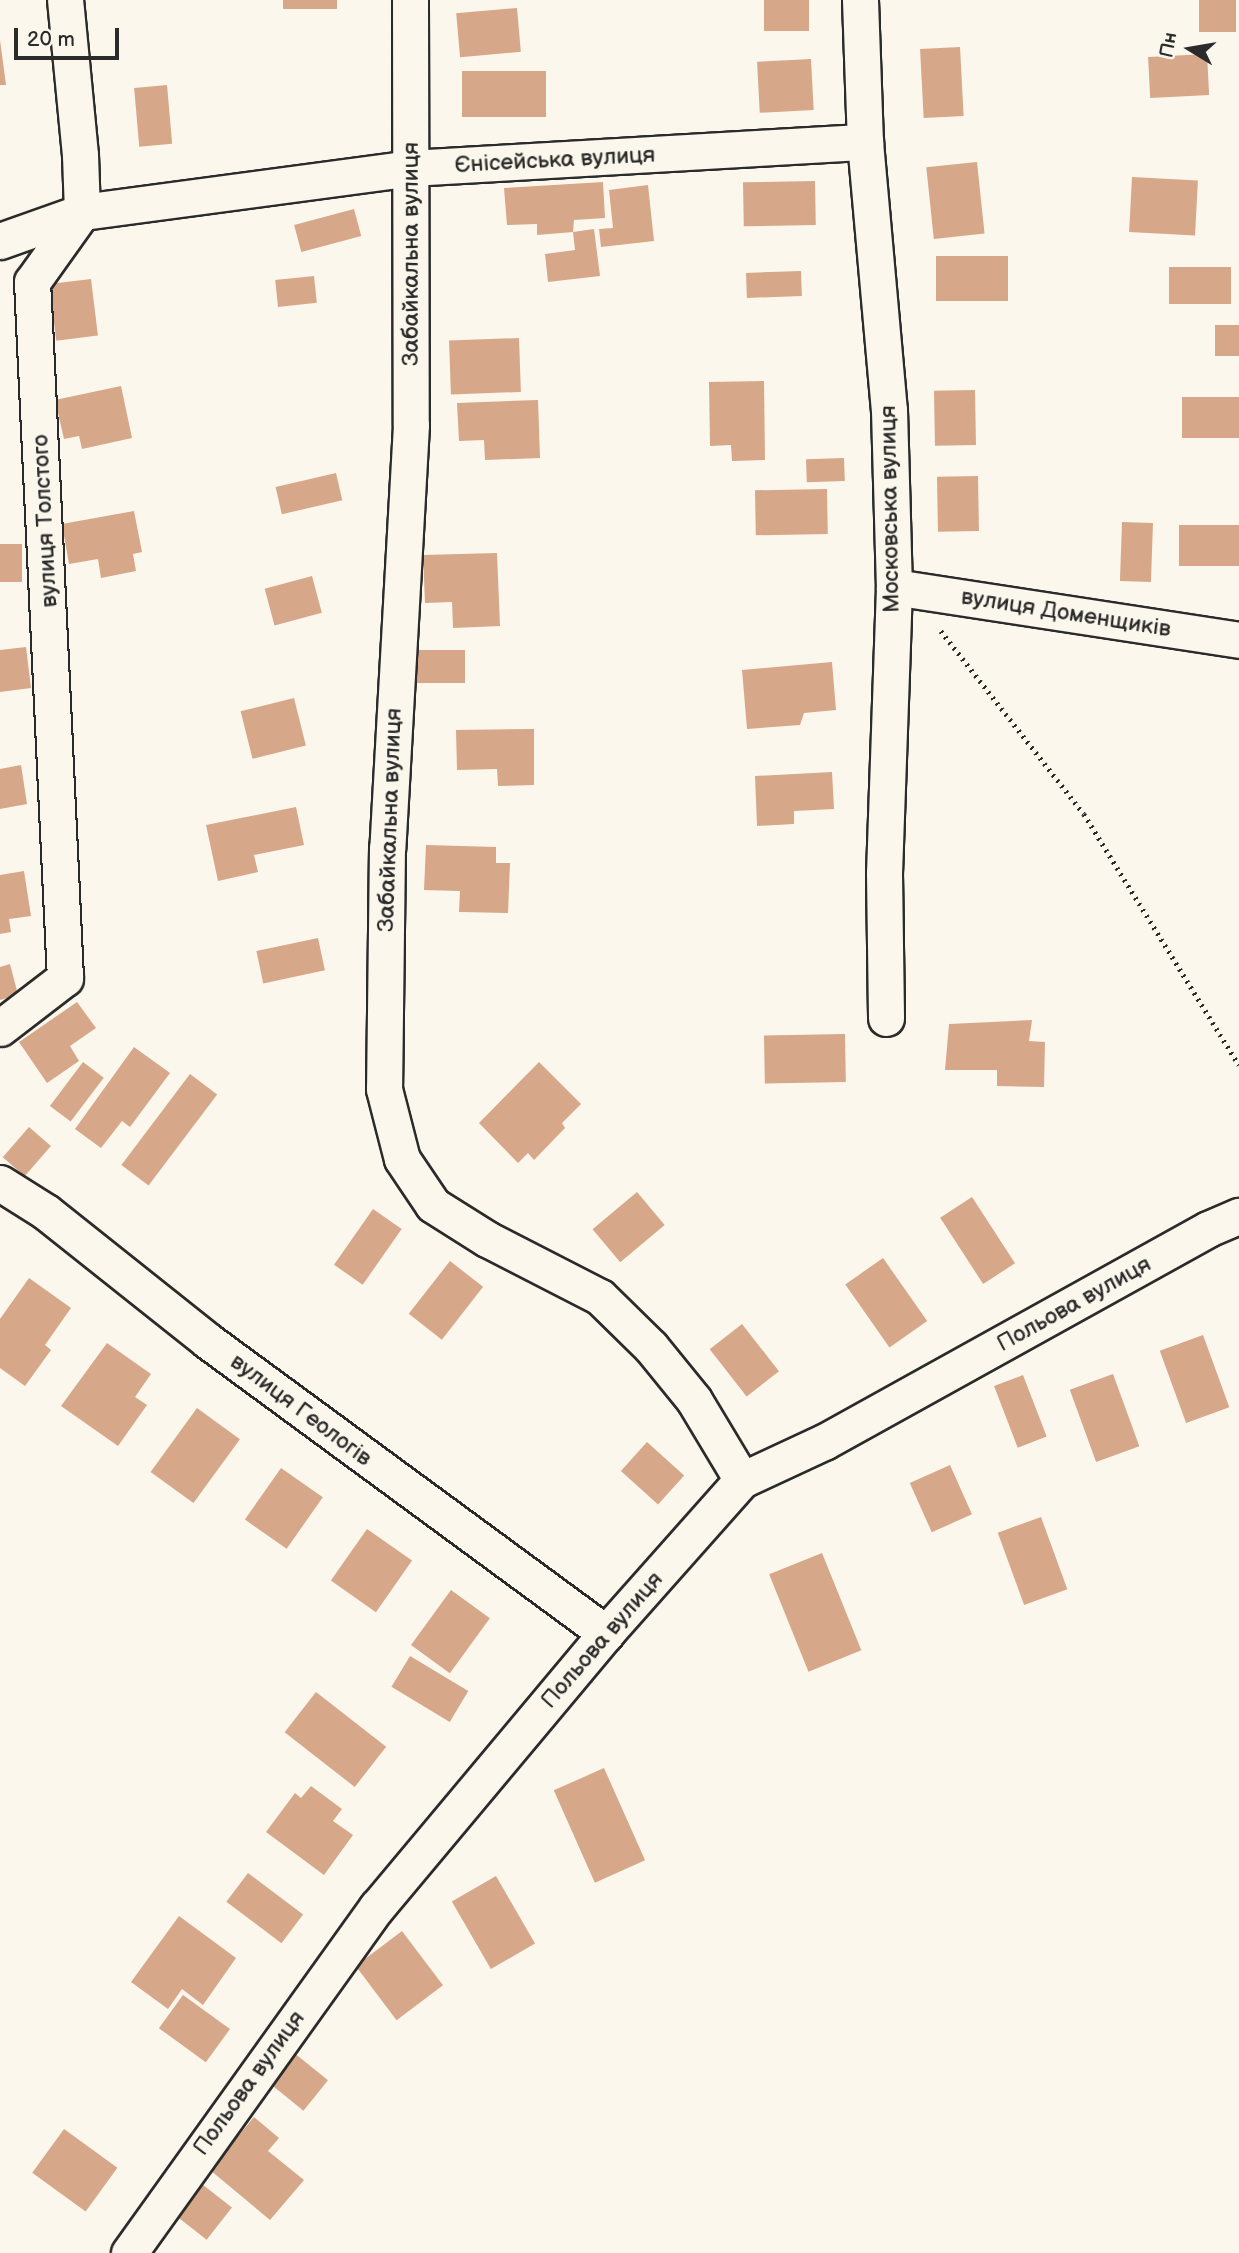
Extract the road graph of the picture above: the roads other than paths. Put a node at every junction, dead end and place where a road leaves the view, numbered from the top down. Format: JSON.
{"nodes":[{"id":1,"x":65,"y":0,"type":"edge"},
{"id":2,"x":410,"y":0,"type":"edge"},
{"id":3,"x":860,"y":0,"type":"edge"},
{"id":4,"x":865,"y":142,"type":"junction"},
{"id":5,"x":410,"y":168,"type":"junction"},
{"id":6,"x":82,"y":212,"type":"junction"},
{"id":7,"x":0,"y":241,"type":"edge"},
{"id":8,"x":901,"y":588,"type":"junction"},
{"id":9,"x":1239,"y":640,"type":"edge"},
{"id":10,"x":886,"y":1018,"type":"dead end"},
{"id":11,"x":0,"y":1028,"type":"edge"},
{"id":12,"x":0,"y":1184,"type":"edge"},
{"id":13,"x":1239,"y":1216,"type":"edge"},
{"id":14,"x":742,"y":1480,"type":"junction"},
{"id":15,"x":606,"y":1633,"type":"junction"},
{"id":16,"x":129,"y":2253,"type":"edge"}],
"edges":[{"from":1,"to":6,"type":"street"},
{"from":2,"to":5,"type":"street","name":"Забайкальна вулиця"},
{"from":3,"to":4,"type":"street","name":"Московська вулиця"},
{"from":4,"to":5,"type":"street","name":"Єнісейська вулиця"},
{"from":4,"to":8,"type":"street","name":"Московська вулиця"},
{"from":5,"to":6,"type":"street","name":"Єнісейська вулиця"},
{"from":5,"to":14,"type":"street","name":"Забайкальна вулиця"},
{"from":6,"to":7,"type":"street","name":"Єнісейська вулиця"},
{"from":6,"to":11,"type":"street","name":"вулиця Толстого"},
{"from":8,"to":9,"type":"street","name":"вулиця Доменщиків"},
{"from":8,"to":10,"type":"street","name":"Московська вулиця"},
{"from":12,"to":15,"type":"street","name":"вулиця Геологів"},
{"from":13,"to":14,"type":"street","name":"Польова вулиця"},
{"from":14,"to":15,"type":"street","name":"Польова вулиця"},
{"from":15,"to":16,"type":"street","name":"Польова вулиця"}]}
